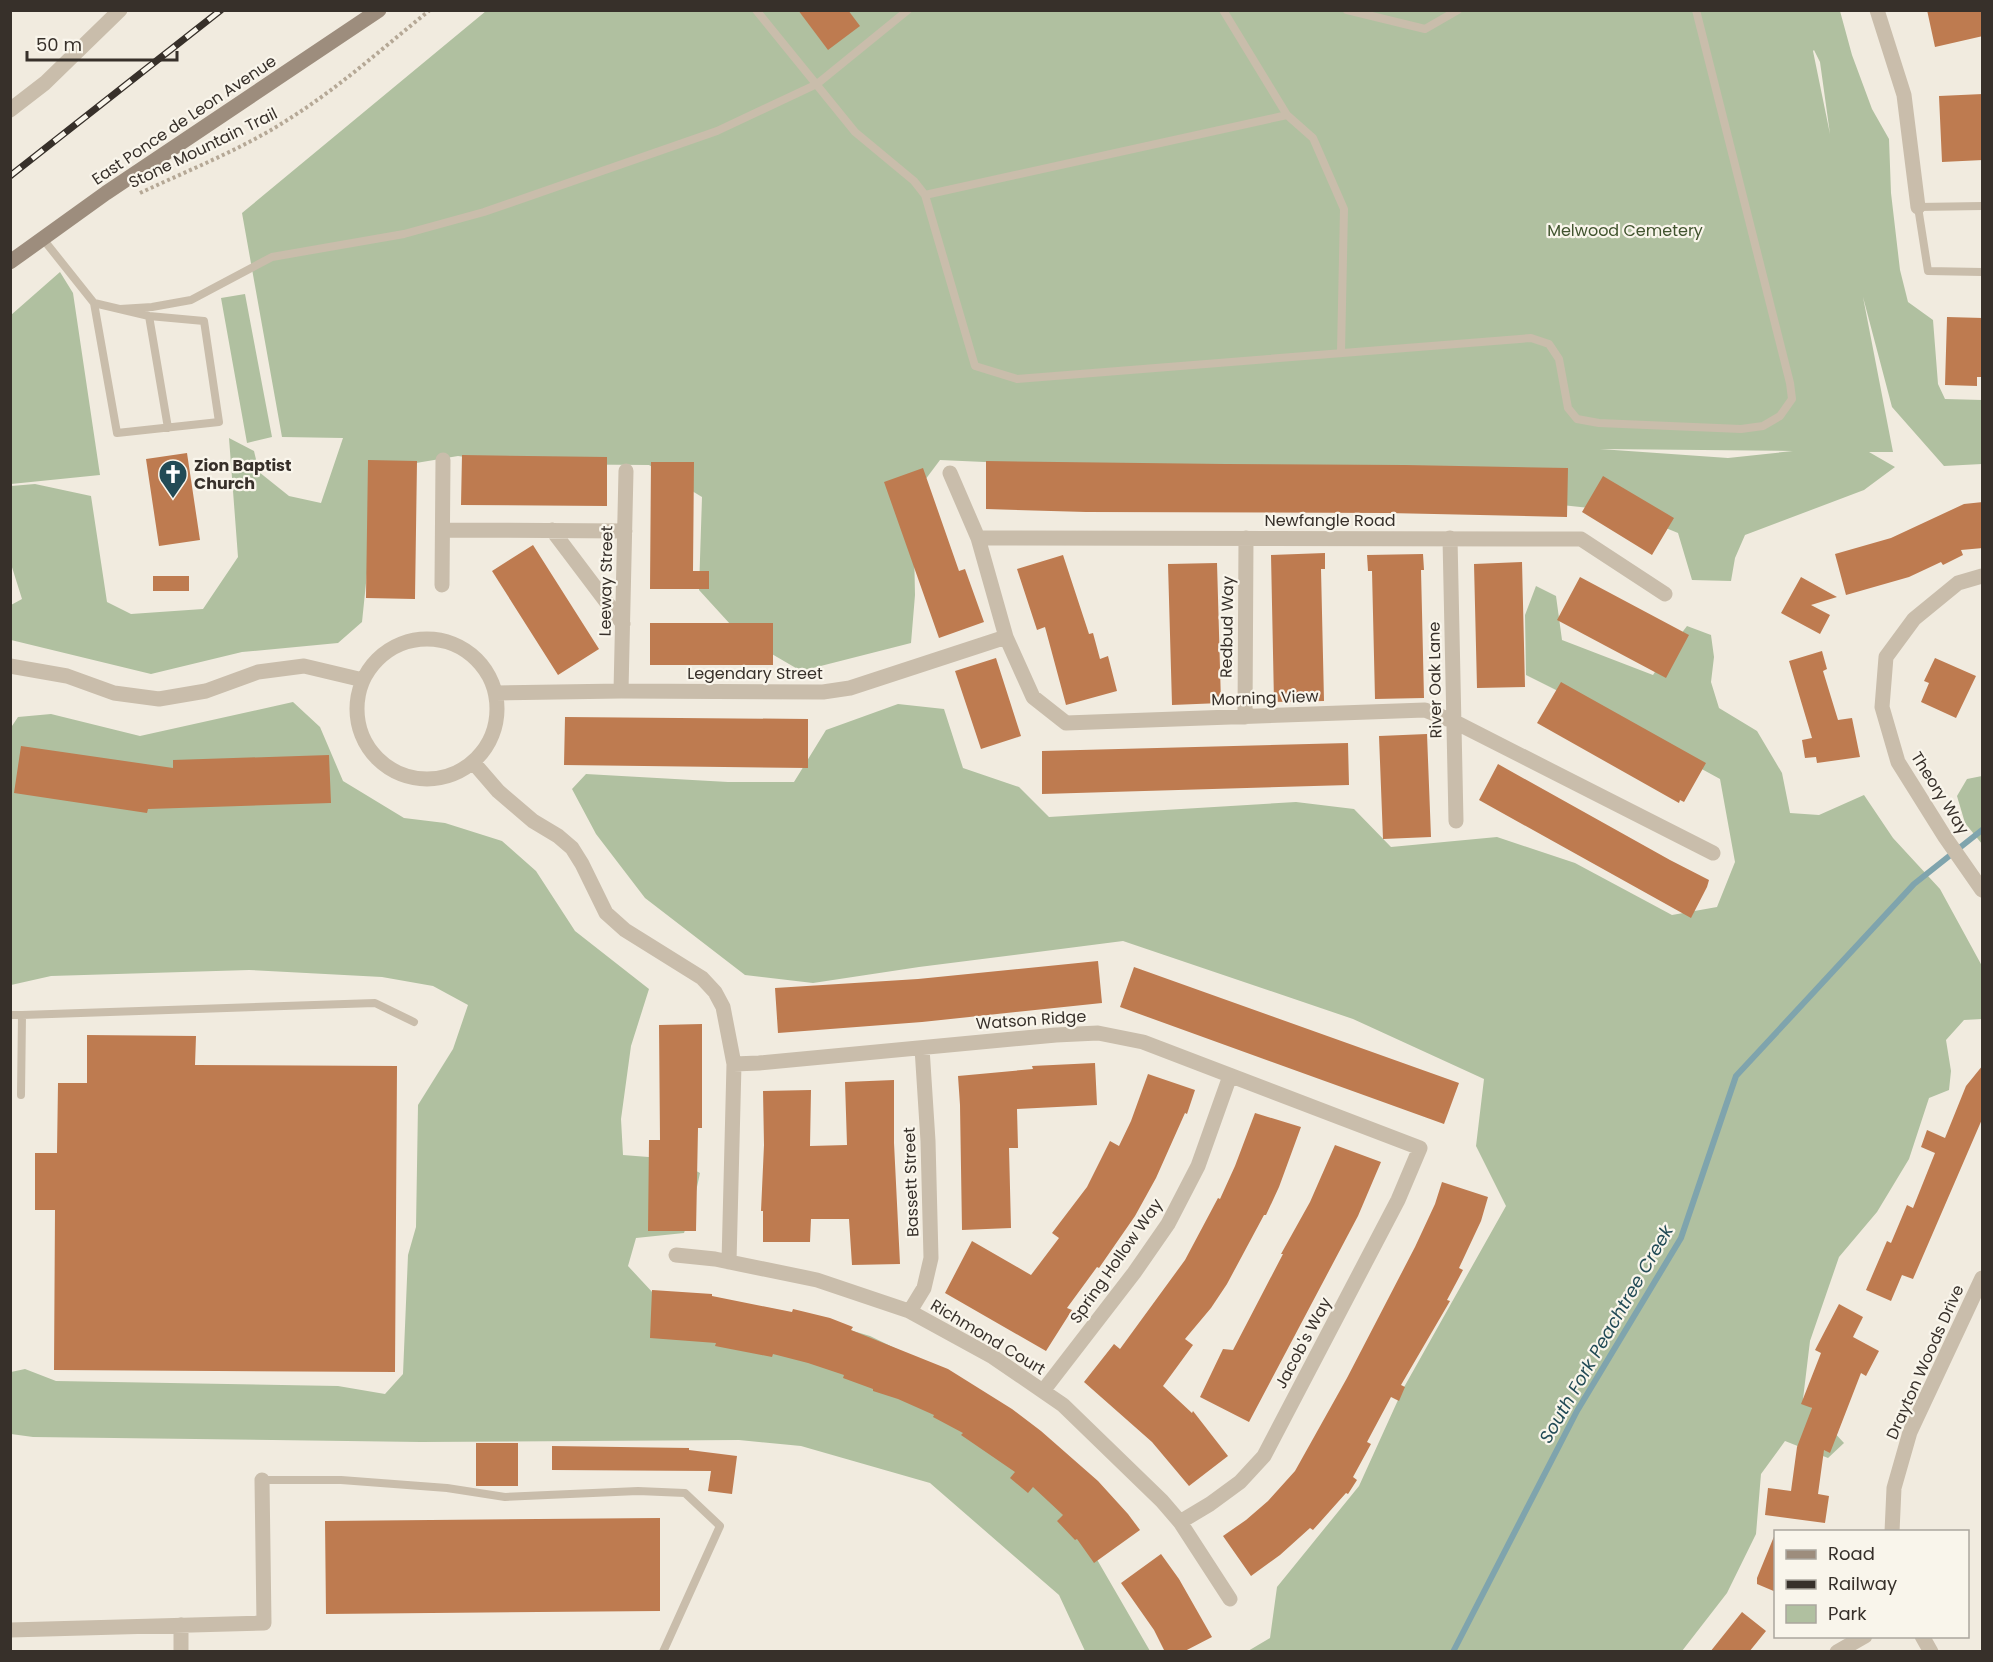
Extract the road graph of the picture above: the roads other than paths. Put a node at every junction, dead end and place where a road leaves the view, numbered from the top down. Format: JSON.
{"nodes":[{"id":1,"x":120,"y":10,"type":"edge"},
{"id":2,"x":379,"y":10,"type":"edge"},
{"id":3,"x":756,"y":10,"type":"edge"},
{"id":4,"x":908,"y":10,"type":"edge"},
{"id":5,"x":1223,"y":10,"type":"edge"},
{"id":6,"x":1347,"y":10,"type":"edge"},
{"id":7,"x":1458,"y":10,"type":"edge"},
{"id":8,"x":1696,"y":10,"type":"edge"},
{"id":9,"x":1877,"y":10,"type":"edge"},
{"id":10,"x":817,"y":84,"type":"junction"},
{"id":11,"x":10,"y":110,"type":"edge"},
{"id":12,"x":1287,"y":115,"type":"junction"},
{"id":13,"x":925,"y":195,"type":"junction"},
{"id":14,"x":1983,"y":206,"type":"edge"},
{"id":15,"x":1918,"y":207,"type":"junction"},
{"id":16,"x":43,"y":239,"type":"junction"},
{"id":17,"x":10,"y":262,"type":"edge"},
{"id":18,"x":1983,"y":272,"type":"edge"},
{"id":19,"x":94,"y":303,"type":"junction"},
{"id":20,"x":120,"y":309,"type":"junction"},
{"id":21,"x":149,"y":316,"type":"junction"},
{"id":22,"x":1341,"y":352,"type":"junction"},
{"id":23,"x":168,"y":428,"type":"junction"},
{"id":24,"x":443,"y":460,"type":"dead end"},
{"id":25,"x":627,"y":471,"type":"dead end"},
{"id":26,"x":950,"y":473,"type":"dead end"},
{"id":27,"x":443,"y":530,"type":"junction"},
{"id":28,"x":552,"y":530,"type":"junction"},
{"id":29,"x":625,"y":531,"type":"junction"},
{"id":30,"x":978,"y":538,"type":"junction"},
{"id":31,"x":1246,"y":538,"type":"junction"},
{"id":32,"x":1450,"y":538,"type":"junction"},
{"id":33,"x":1983,"y":576,"type":"edge"},
{"id":34,"x":442,"y":585,"type":"dead end"},
{"id":35,"x":1665,"y":594,"type":"dead end"},
{"id":36,"x":623,"y":624,"type":"junction"},
{"id":37,"x":1006,"y":637,"type":"junction"},
{"id":38,"x":10,"y":666,"type":"edge"},
{"id":39,"x":363,"y":680,"type":"junction"},
{"id":40,"x":621,"y":691,"type":"junction"},
{"id":41,"x":496,"y":693,"type":"junction"},
{"id":42,"x":1245,"y":717,"type":"junction"},
{"id":43,"x":1455,"y":722,"type":"junction"},
{"id":44,"x":473,"y":762,"type":"junction"},
{"id":45,"x":1456,"y":821,"type":"dead end"},
{"id":46,"x":1713,"y":853,"type":"dead end"},
{"id":47,"x":1981,"y":887,"type":"edge"},
{"id":48,"x":22,"y":1015,"type":"junction"},
{"id":49,"x":10,"y":1016,"type":"edge"},
{"id":50,"x":414,"y":1022,"type":"dead end"},
{"id":51,"x":922,"y":1048,"type":"junction"},
{"id":52,"x":734,"y":1064,"type":"junction"},
{"id":53,"x":1230,"y":1076,"type":"junction"},
{"id":54,"x":21,"y":1095,"type":"dead end"},
{"id":55,"x":1420,"y":1148,"type":"joint"},
{"id":56,"x":676,"y":1255,"type":"dead end"},
{"id":57,"x":729,"y":1262,"type":"junction"},
{"id":58,"x":1983,"y":1278,"type":"edge"},
{"id":59,"x":910,"y":1311,"type":"junction"},
{"id":60,"x":1043,"y":1391,"type":"junction"},
{"id":61,"x":262,"y":1480,"type":"joint"},
{"id":62,"x":1179,"y":1522,"type":"junction"},
{"id":63,"x":1892,"y":1530,"type":"edge"},
{"id":64,"x":1230,"y":1599,"type":"dead end"},
{"id":65,"x":181,"y":1625,"type":"junction"},
{"id":66,"x":10,"y":1630,"type":"edge"},
{"id":67,"x":1862,"y":1638,"type":"edge"},
{"id":68,"x":1923,"y":1638,"type":"edge"},
{"id":69,"x":181,"y":1652,"type":"edge"},
{"id":70,"x":663,"y":1652,"type":"edge"},
{"id":71,"x":1837,"y":1652,"type":"edge"},
{"id":72,"x":1931,"y":1652,"type":"edge"}],
"edges":[{"from":1,"to":11,"type":"street"},
{"from":2,"to":16,"type":"main road","name":"East Ponce de Leon Avenue"},
{"from":3,"to":10,"type":"lane"},
{"from":4,"to":10,"type":"lane"},
{"from":5,"to":12,"type":"lane"},
{"from":6,"to":7,"type":"lane"},
{"from":8,"to":22,"type":"lane"},
{"from":9,"to":15,"type":"street"},
{"from":10,"to":13,"type":"lane"},
{"from":10,"to":20,"type":"lane"},
{"from":12,"to":13,"type":"lane"},
{"from":12,"to":22,"type":"lane"},
{"from":13,"to":22,"type":"lane"},
{"from":14,"to":15,"type":"lane"},
{"from":15,"to":18,"type":"lane"},
{"from":16,"to":17,"type":"main road","name":"East Ponce de Leon Avenue"},
{"from":16,"to":19,"type":"lane"},
{"from":19,"to":20,"type":"lane"},
{"from":19,"to":23,"type":"lane"},
{"from":20,"to":21,"type":"lane"},
{"from":21,"to":23,"type":"lane"},
{"from":21,"to":23,"type":"lane"},
{"from":24,"to":27,"type":"street"},
{"from":25,"to":29,"type":"street","name":"Leeway Street"},
{"from":26,"to":30,"type":"street","name":"Morning View"},
{"from":27,"to":28,"type":"street"},
{"from":27,"to":34,"type":"street"},
{"from":28,"to":29,"type":"street"},
{"from":28,"to":36,"type":"street"},
{"from":29,"to":36,"type":"street","name":"Leeway Street"},
{"from":30,"to":31,"type":"street","name":"Newfangle Road"},
{"from":30,"to":37,"type":"street","name":"Morning View"},
{"from":31,"to":32,"type":"street","name":"Newfangle Road"},
{"from":31,"to":42,"type":"street","name":"Redbud Way"},
{"from":32,"to":35,"type":"street","name":"Newfangle Road"},
{"from":32,"to":43,"type":"street","name":"River Oak Lane"},
{"from":33,"to":47,"type":"street","name":"Theory Way"},
{"from":36,"to":40,"type":"street","name":"Leeway Street"},
{"from":37,"to":40,"type":"street","name":"Legendary Street"},
{"from":37,"to":42,"type":"street","name":"Morning View"},
{"from":38,"to":39,"type":"street"},
{"from":39,"to":41,"type":"street"},
{"from":39,"to":44,"type":"street"},
{"from":40,"to":41,"type":"street","name":"Legendary Street"},
{"from":41,"to":44,"type":"street"},
{"from":42,"to":43,"type":"street","name":"Morning View"},
{"from":43,"to":45,"type":"street","name":"River Oak Lane"},
{"from":43,"to":46,"type":"street","name":"Morning View"},
{"from":44,"to":52,"type":"street"},
{"from":48,"to":49,"type":"lane"},
{"from":48,"to":50,"type":"lane"},
{"from":48,"to":54,"type":"lane"},
{"from":51,"to":52,"type":"street","name":"Watson Ridge"},
{"from":51,"to":53,"type":"street","name":"Watson Ridge"},
{"from":51,"to":59,"type":"street","name":"Bassett Street"},
{"from":52,"to":57,"type":"street"},
{"from":53,"to":55,"type":"street","name":"Watson Ridge"},
{"from":53,"to":60,"type":"street","name":"Spring Hollow Way"},
{"from":55,"to":62,"type":"street","name":"Jacob's Way"},
{"from":56,"to":57,"type":"street","name":"Richmond Court"},
{"from":57,"to":59,"type":"street","name":"Richmond Court"},
{"from":58,"to":63,"type":"street","name":"Drayton Woods Drive"},
{"from":59,"to":60,"type":"street","name":"Richmond Court"},
{"from":60,"to":62,"type":"street","name":"Richmond Court"},
{"from":61,"to":65,"type":"street"},
{"from":61,"to":70,"type":"lane"},
{"from":62,"to":64,"type":"street","name":"Richmond Court"},
{"from":65,"to":66,"type":"street"},
{"from":65,"to":69,"type":"street"},
{"from":67,"to":71,"type":"street"},
{"from":68,"to":72,"type":"street"}]}
